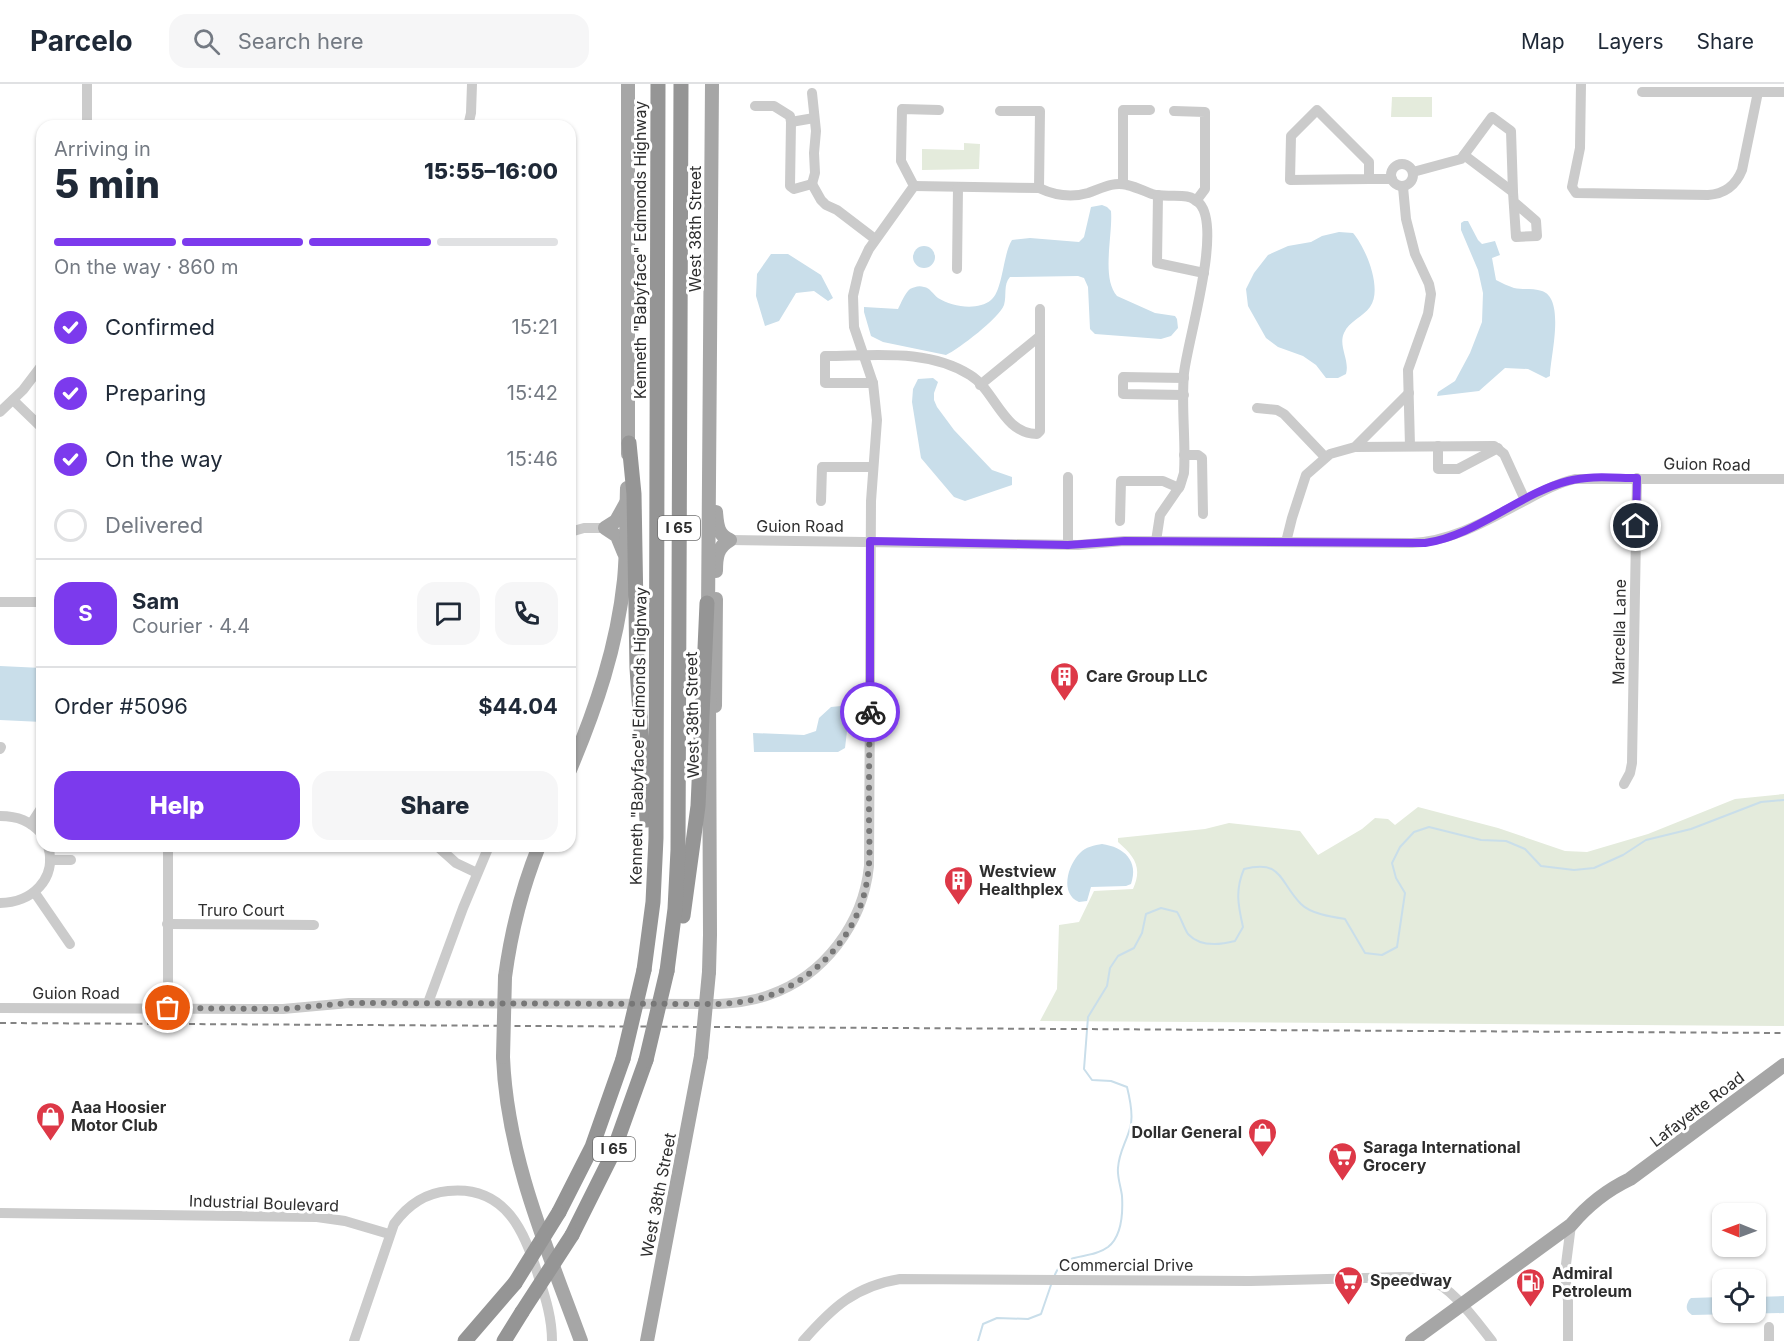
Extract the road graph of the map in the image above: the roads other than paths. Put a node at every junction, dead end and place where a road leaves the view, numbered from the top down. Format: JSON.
{"nodes":[{"id":1,"x":87,"y":84,"type":"edge"},
{"id":2,"x":472,"y":84,"type":"edge"},
{"id":3,"x":628,"y":84,"type":"edge"},
{"id":4,"x":658,"y":84,"type":"edge"},
{"id":5,"x":681,"y":84,"type":"edge"},
{"id":6,"x":711,"y":84,"type":"edge"},
{"id":7,"x":1581,"y":84,"type":"edge"},
{"id":8,"x":1642,"y":92,"type":"dead end"},
{"id":9,"x":1758,"y":92,"type":"junction"},
{"id":10,"x":1784,"y":92,"type":"edge"},
{"id":11,"x":812,"y":93,"type":"dead end"},
{"id":12,"x":755,"y":106,"type":"dead end"},
{"id":13,"x":939,"y":110,"type":"dead end"},
{"id":14,"x":1150,"y":110,"type":"dead end"},
{"id":15,"x":1000,"y":111,"type":"dead end"},
{"id":16,"x":1174,"y":111,"type":"dead end"},
{"id":17,"x":814,"y":118,"type":"junction"},
{"id":18,"x":87,"y":120,"type":"edge"},
{"id":19,"x":469,"y":120,"type":"edge"},
{"id":20,"x":791,"y":122,"type":"junction"},
{"id":21,"x":1464,"y":155,"type":"junction"},
{"id":22,"x":1413,"y":172,"type":"junction"},
{"id":23,"x":1369,"y":179,"type":"junction"},
{"id":24,"x":1392,"y":179,"type":"junction"},
{"id":25,"x":1123,"y":184,"type":"junction"},
{"id":26,"x":808,"y":185,"type":"junction"},
{"id":27,"x":914,"y":186,"type":"junction"},
{"id":28,"x":958,"y":187,"type":"junction"},
{"id":29,"x":1403,"y":187,"type":"junction"},
{"id":30,"x":1039,"y":188,"type":"junction"},
{"id":31,"x":1158,"y":195,"type":"junction"},
{"id":32,"x":1514,"y":197,"type":"junction"},
{"id":33,"x":1196,"y":201,"type":"junction"},
{"id":34,"x":875,"y":239,"type":"junction"},
{"id":35,"x":957,"y":269,"type":"dead end"},
{"id":36,"x":1204,"y":273,"type":"junction"},
{"id":37,"x":1040,"y":309,"type":"dead end"},
{"id":38,"x":1040,"y":336,"type":"junction"},
{"id":39,"x":863,"y":356,"type":"junction"},
{"id":40,"x":36,"y":372,"type":"edge"},
{"id":41,"x":1184,"y":378,"type":"junction"},
{"id":42,"x":873,"y":383,"type":"junction"},
{"id":43,"x":980,"y":385,"type":"junction"},
{"id":44,"x":1409,"y":393,"type":"junction"},
{"id":45,"x":1184,"y":395,"type":"junction"},
{"id":46,"x":13,"y":400,"type":"junction"},
{"id":47,"x":1257,"y":408,"type":"dead end"},
{"id":48,"x":0,"y":412,"type":"edge"},
{"id":49,"x":36,"y":422,"type":"edge"},
{"id":50,"x":629,"y":442,"type":"junction"},
{"id":51,"x":1410,"y":446,"type":"junction"},
{"id":52,"x":1438,"y":446,"type":"junction"},
{"id":53,"x":1355,"y":447,"type":"junction"},
{"id":54,"x":1498,"y":448,"type":"junction"},
{"id":55,"x":1184,"y":455,"type":"junction"},
{"id":56,"x":1325,"y":457,"type":"junction"},
{"id":57,"x":710,"y":465,"type":"junction"},
{"id":58,"x":873,"y":467,"type":"junction"},
{"id":59,"x":1068,"y":477,"type":"dead end"},
{"id":60,"x":1637,"y":478,"type":"junction"},
{"id":61,"x":1784,"y":479,"type":"edge"},
{"id":62,"x":1179,"y":488,"type":"junction"},
{"id":63,"x":1525,"y":500,"type":"junction"},
{"id":64,"x":627,"y":501,"type":"junction"},
{"id":65,"x":821,"y":501,"type":"dead end"},
{"id":66,"x":1203,"y":514,"type":"dead end"},
{"id":67,"x":1120,"y":521,"type":"dead end"},
{"id":68,"x":604,"y":528,"type":"junction"},
{"id":69,"x":576,"y":530,"type":"edge"},
{"id":70,"x":730,"y":540,"type":"junction"},
{"id":71,"x":870,"y":541,"type":"junction"},
{"id":72,"x":1156,"y":542,"type":"junction"},
{"id":73,"x":1286,"y":542,"type":"junction"},
{"id":74,"x":1068,"y":545,"type":"junction"},
{"id":75,"x":626,"y":558,"type":"junction"},
{"id":76,"x":0,"y":602,"type":"edge"},
{"id":77,"x":36,"y":602,"type":"edge"},
{"id":78,"x":707,"y":603,"type":"junction"},
{"id":79,"x":576,"y":755,"type":"edge"},
{"id":80,"x":710,"y":762,"type":"junction"},
{"id":81,"x":1624,"y":784,"type":"dead end"},
{"id":82,"x":0,"y":816,"type":"edge"},
{"id":83,"x":36,"y":816,"type":"edge"},
{"id":84,"x":31,"y":824,"type":"junction"},
{"id":85,"x":36,"y":829,"type":"edge"},
{"id":86,"x":49,"y":852,"type":"edge"},
{"id":87,"x":168,"y":852,"type":"edge"},
{"id":88,"x":443,"y":852,"type":"edge"},
{"id":89,"x":486,"y":852,"type":"edge"},
{"id":90,"x":536,"y":852,"type":"edge"},
{"id":91,"x":50,"y":860,"type":"junction"},
{"id":92,"x":71,"y":860,"type":"dead end"},
{"id":93,"x":477,"y":873,"type":"junction"},
{"id":94,"x":35,"y":893,"type":"junction"},
{"id":95,"x":653,"y":902,"type":"junction"},
{"id":96,"x":0,"y":903,"type":"edge"},
{"id":97,"x":167,"y":924,"type":"junction"},
{"id":98,"x":314,"y":926,"type":"dead end"},
{"id":99,"x":70,"y":944,"type":"dead end"},
{"id":100,"x":667,"y":971,"type":"junction"},
{"id":101,"x":428,"y":1003,"type":"junction"},
{"id":102,"x":0,"y":1008,"type":"edge"},
{"id":103,"x":168,"y":1008,"type":"junction"},
{"id":104,"x":1784,"y":1065,"type":"edge"},
{"id":105,"x":0,"y":1213,"type":"edge"},
{"id":106,"x":1571,"y":1225,"type":"junction"},
{"id":107,"x":389,"y":1234,"type":"junction"},
{"id":108,"x":1461,"y":1304,"type":"junction"},
{"id":109,"x":1768,"y":1327,"type":"dead end"},
{"id":110,"x":354,"y":1341,"type":"edge"},
{"id":111,"x":465,"y":1341,"type":"edge"},
{"id":112,"x":504,"y":1341,"type":"edge"},
{"id":113,"x":552,"y":1341,"type":"edge"},
{"id":114,"x":581,"y":1341,"type":"edge"},
{"id":115,"x":647,"y":1341,"type":"edge"},
{"id":116,"x":803,"y":1341,"type":"edge"},
{"id":117,"x":1412,"y":1341,"type":"edge"},
{"id":118,"x":1492,"y":1341,"type":"edge"},
{"id":119,"x":1568,"y":1341,"type":"edge"},
{"id":120,"x":1768,"y":1341,"type":"edge"}],
"edges":[{"from":1,"to":18,"type":"street"},
{"from":2,"to":19,"type":"street"},
{"from":3,"to":50,"type":"main road"},
{"from":4,"to":95,"type":"highway","name":"Kenneth \"Babyface\" Edmonds Highway","number":"I 65"},
{"from":5,"to":100,"type":"highway","number":"I 65"},
{"from":6,"to":57,"type":"main road","name":"West 38th Street"},
{"from":7,"to":9,"type":"street"},
{"from":8,"to":9,"type":"street"},
{"from":9,"to":10,"type":"street"},
{"from":11,"to":17,"type":"street"},
{"from":12,"to":20,"type":"street"},
{"from":13,"to":27,"type":"street"},
{"from":14,"to":25,"type":"street"},
{"from":15,"to":30,"type":"street"},
{"from":16,"to":33,"type":"street"},
{"from":17,"to":20,"type":"street"},
{"from":17,"to":26,"type":"street"},
{"from":20,"to":26,"type":"street"},
{"from":21,"to":22,"type":"street"},
{"from":21,"to":32,"type":"street"},
{"from":21,"to":32,"type":"street"},
{"from":22,"to":24,"type":"street"},
{"from":22,"to":29,"type":"street"},
{"from":23,"to":23,"type":"street"},
{"from":23,"to":24,"type":"street"},
{"from":24,"to":29,"type":"street"},
{"from":25,"to":30,"type":"street"},
{"from":25,"to":31,"type":"street"},
{"from":26,"to":34,"type":"street"},
{"from":27,"to":28,"type":"street"},
{"from":27,"to":34,"type":"street"},
{"from":28,"to":30,"type":"street"},
{"from":28,"to":35,"type":"street"},
{"from":29,"to":44,"type":"street"},
{"from":31,"to":33,"type":"street"},
{"from":31,"to":36,"type":"street"},
{"from":32,"to":32,"type":"street"},
{"from":33,"to":36,"type":"street"},
{"from":34,"to":39,"type":"street"},
{"from":36,"to":41,"type":"street"},
{"from":37,"to":38,"type":"street"},
{"from":38,"to":43,"type":"street"},
{"from":38,"to":43,"type":"street"},
{"from":39,"to":42,"type":"street"},
{"from":39,"to":42,"type":"street"},
{"from":39,"to":43,"type":"street"},
{"from":40,"to":46,"type":"street"},
{"from":41,"to":45,"type":"street"},
{"from":41,"to":45,"type":"street"},
{"from":42,"to":58,"type":"street"},
{"from":44,"to":51,"type":"street"},
{"from":44,"to":53,"type":"street"},
{"from":45,"to":55,"type":"street"},
{"from":46,"to":48,"type":"street"},
{"from":46,"to":49,"type":"street"},
{"from":47,"to":56,"type":"street"},
{"from":50,"to":64,"type":"main road"},
{"from":50,"to":95,"type":"highway"},
{"from":51,"to":52,"type":"street"},
{"from":51,"to":53,"type":"street"},
{"from":52,"to":54,"type":"street"},
{"from":52,"to":54,"type":"street"},
{"from":53,"to":56,"type":"street"},
{"from":54,"to":63,"type":"street"},
{"from":55,"to":62,"type":"street"},
{"from":55,"to":66,"type":"street"},
{"from":56,"to":73,"type":"street"},
{"from":57,"to":70,"type":"main road"},
{"from":57,"to":78,"type":"main road","name":"West 38th Street"},
{"from":58,"to":65,"type":"street"},
{"from":58,"to":71,"type":"street"},
{"from":59,"to":74,"type":"street"},
{"from":60,"to":61,"type":"street","name":"Guion Road"},
{"from":60,"to":63,"type":"street","name":"Guion Road"},
{"from":60,"to":81,"type":"street","name":"Marcella Lane"},
{"from":62,"to":67,"type":"street"},
{"from":62,"to":72,"type":"street"},
{"from":63,"to":73,"type":"street","name":"Guion Road"},
{"from":64,"to":68,"type":"main road"},
{"from":64,"to":75,"type":"main road"},
{"from":68,"to":69,"type":"street"},
{"from":68,"to":75,"type":"main road"},
{"from":70,"to":71,"type":"street","name":"Guion Road"},
{"from":70,"to":80,"type":"main road"},
{"from":71,"to":74,"type":"street","name":"Guion Road"},
{"from":71,"to":101,"type":"street","name":"Guion Road"},
{"from":72,"to":73,"type":"street","name":"Guion Road"},
{"from":72,"to":74,"type":"street","name":"Guion Road"},
{"from":75,"to":79,"type":"main road"},
{"from":76,"to":77,"type":"street"},
{"from":78,"to":80,"type":"main road","name":"West 38th Street"},
{"from":78,"to":100,"type":"highway"},
{"from":80,"to":115,"type":"main road","name":"West 38th Street","bridge":true},
{"from":82,"to":84,"type":"street"},
{"from":83,"to":84,"type":"street"},
{"from":84,"to":85,"type":"street"},
{"from":86,"to":91,"type":"street"},
{"from":87,"to":97,"type":"street"},
{"from":88,"to":93,"type":"street"},
{"from":89,"to":93,"type":"street"},
{"from":90,"to":114,"type":"main road","bridge":true},
{"from":91,"to":92,"type":"street"},
{"from":91,"to":94,"type":"street"},
{"from":93,"to":101,"type":"street"},
{"from":94,"to":96,"type":"street"},
{"from":94,"to":99,"type":"street"},
{"from":95,"to":111,"type":"highway","name":"Kenneth \"Babyface\" Edmonds Highway","number":"I 65","bridge":true},
{"from":97,"to":98,"type":"street","name":"Truro Court"},
{"from":97,"to":103,"type":"street"},
{"from":100,"to":112,"type":"highway","number":"I 65","bridge":true},
{"from":101,"to":103,"type":"street","name":"Guion Road"},
{"from":102,"to":103,"type":"street","name":"Guion Road"},
{"from":104,"to":106,"type":"main road","name":"Lafayette Road"},
{"from":105,"to":107,"type":"street","name":"Industrial Boulevard"},
{"from":106,"to":108,"type":"main road","name":"Lafayette Road"},
{"from":106,"to":119,"type":"street"},
{"from":107,"to":110,"type":"street"},
{"from":107,"to":113,"type":"street"},
{"from":108,"to":116,"type":"street","name":"Commercial Drive"},
{"from":108,"to":117,"type":"main road","name":"Lafayette Road"},
{"from":108,"to":118,"type":"street","name":"Commercial Drive"},
{"from":109,"to":120,"type":"street"}]}
